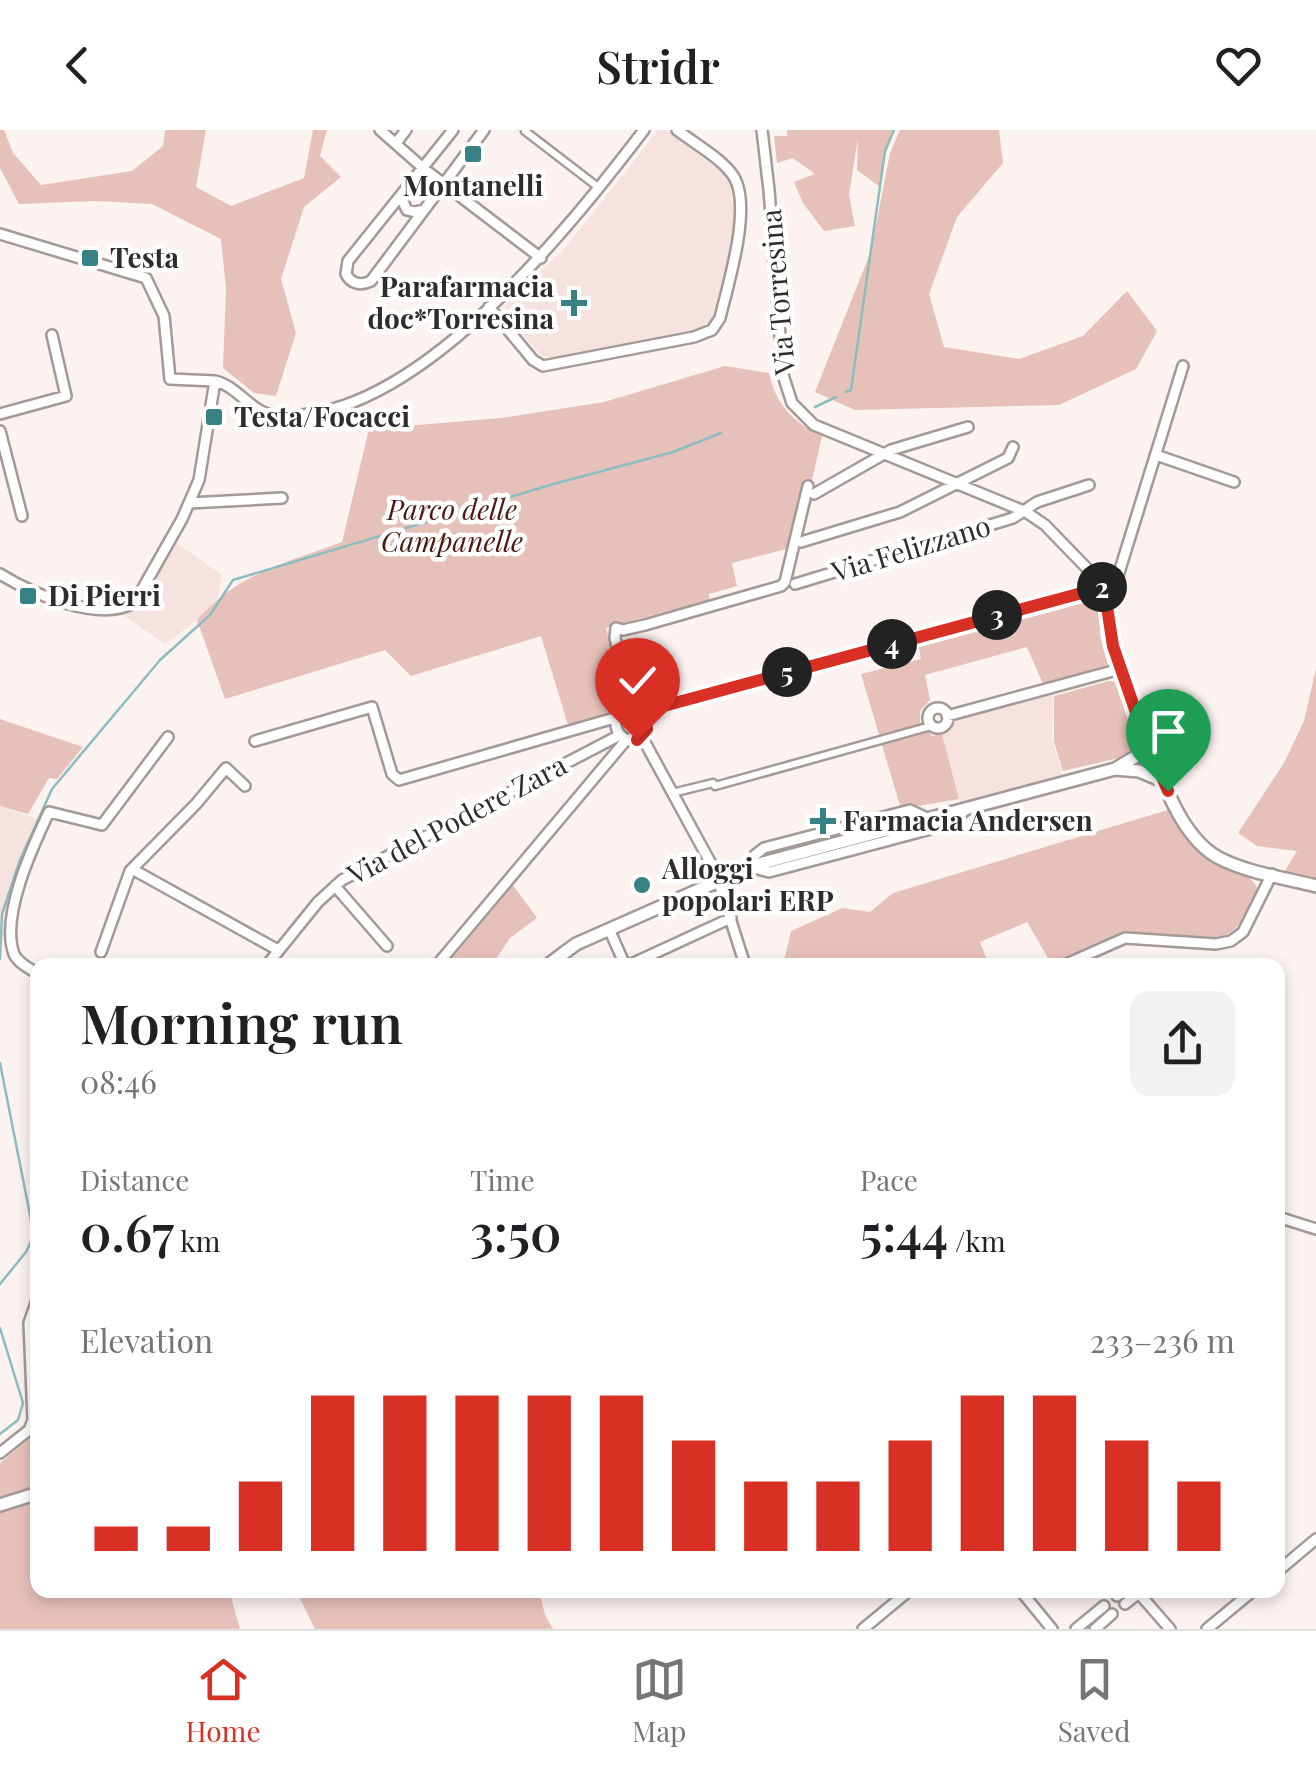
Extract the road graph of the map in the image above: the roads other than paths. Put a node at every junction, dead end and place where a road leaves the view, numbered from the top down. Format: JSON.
{"nodes":[{"id":1,"x":380,"y":130,"type":"edge"},
{"id":2,"x":406,"y":130,"type":"edge"},
{"id":3,"x":453,"y":130,"type":"edge"},
{"id":4,"x":484,"y":130,"type":"edge"},
{"id":5,"x":644,"y":130,"type":"edge"},
{"id":6,"x":678,"y":130,"type":"edge"},
{"id":7,"x":762,"y":130,"type":"edge"},
{"id":8,"x":525,"y":131,"type":"edge"},
{"id":9,"x":396,"y":143,"type":"junction"},
{"id":10,"x":424,"y":168,"type":"junction"},
{"id":11,"x":444,"y":183,"type":"junction"},
{"id":12,"x":594,"y":184,"type":"dead end"},
{"id":13,"x":404,"y":193,"type":"junction"},
{"id":14,"x":424,"y":210,"type":"junction"},
{"id":15,"x":0,"y":234,"type":"edge"},
{"id":16,"x":542,"y":258,"type":"junction"},
{"id":17,"x":489,"y":307,"type":"junction"},
{"id":18,"x":52,"y":335,"type":"dead end"},
{"id":19,"x":1183,"y":366,"type":"dead end"},
{"id":20,"x":215,"y":381,"type":"junction"},
{"id":21,"x":0,"y":414,"type":"edge"},
{"id":22,"x":968,"y":428,"type":"dead end"},
{"id":23,"x":0,"y":432,"type":"edge"},
{"id":24,"x":1012,"y":448,"type":"dead end"},
{"id":25,"x":886,"y":454,"type":"junction"},
{"id":26,"x":1156,"y":455,"type":"junction"},
{"id":27,"x":956,"y":482,"type":"junction"},
{"id":28,"x":1234,"y":482,"type":"dead end"},
{"id":29,"x":1089,"y":485,"type":"dead end"},
{"id":30,"x":282,"y":498,"type":"dead end"},
{"id":31,"x":190,"y":504,"type":"junction"},
{"id":32,"x":1026,"y":512,"type":"junction"},
{"id":33,"x":22,"y":516,"type":"dead end"},
{"id":34,"x":802,"y":542,"type":"dead end"},
{"id":35,"x":0,"y":574,"type":"edge"},
{"id":36,"x":795,"y":584,"type":"dead end"},
{"id":37,"x":1104,"y":587,"type":"junction"},
{"id":38,"x":1120,"y":668,"type":"junction"},
{"id":39,"x":633,"y":709,"type":"junction"},
{"id":40,"x":644,"y":714,"type":"junction"},
{"id":41,"x":618,"y":717,"type":"junction"},
{"id":42,"x":931,"y":726,"type":"joint"},
{"id":43,"x":168,"y":737,"type":"dead end"},
{"id":44,"x":623,"y":737,"type":"junction"},
{"id":45,"x":642,"y":737,"type":"junction"},
{"id":46,"x":255,"y":741,"type":"dead end"},
{"id":47,"x":1146,"y":741,"type":"junction"},
{"id":48,"x":1115,"y":769,"type":"junction"},
{"id":49,"x":1164,"y":781,"type":"junction"},
{"id":50,"x":246,"y":786,"type":"dead end"},
{"id":51,"x":676,"y":792,"type":"dead end"},
{"id":52,"x":967,"y":808,"type":"junction"},
{"id":53,"x":750,"y":867,"type":"junction"},
{"id":54,"x":132,"y":868,"type":"junction"},
{"id":55,"x":1272,"y":874,"type":"junction"},
{"id":56,"x":718,"y":880,"type":"junction"},
{"id":57,"x":335,"y":886,"type":"junction"},
{"id":58,"x":1316,"y":886,"type":"edge"},
{"id":59,"x":730,"y":918,"type":"junction"},
{"id":60,"x":609,"y":929,"type":"junction"},
{"id":61,"x":388,"y":946,"type":"dead end"},
{"id":62,"x":278,"y":950,"type":"junction"},
{"id":63,"x":101,"y":952,"type":"dead end"},
{"id":64,"x":272,"y":958,"type":"edge"},
{"id":65,"x":443,"y":958,"type":"edge"},
{"id":66,"x":557,"y":958,"type":"edge"},
{"id":67,"x":624,"y":958,"type":"edge"},
{"id":68,"x":642,"y":958,"type":"edge"},
{"id":69,"x":743,"y":958,"type":"edge"},
{"id":70,"x":1080,"y":958,"type":"edge"},
{"id":71,"x":30,"y":967,"type":"edge"},
{"id":72,"x":1285,"y":1219,"type":"edge"},
{"id":73,"x":1316,"y":1229,"type":"edge"},
{"id":74,"x":30,"y":1312,"type":"edge"},
{"id":75,"x":30,"y":1344,"type":"edge"},
{"id":76,"x":30,"y":1427,"type":"edge"},
{"id":77,"x":0,"y":1453,"type":"edge"},
{"id":78,"x":30,"y":1496,"type":"edge"},
{"id":79,"x":0,"y":1505,"type":"edge"},
{"id":80,"x":1316,"y":1539,"type":"edge"},
{"id":81,"x":1285,"y":1565,"type":"edge"},
{"id":82,"x":900,"y":1598,"type":"edge"},
{"id":83,"x":1027,"y":1598,"type":"edge"},
{"id":84,"x":1131,"y":1598,"type":"edge"},
{"id":85,"x":1144,"y":1598,"type":"edge"},
{"id":86,"x":1244,"y":1598,"type":"edge"},
{"id":87,"x":1125,"y":1604,"type":"dead end"},
{"id":88,"x":863,"y":1629,"type":"edge"},
{"id":89,"x":1052,"y":1629,"type":"edge"},
{"id":90,"x":1076,"y":1629,"type":"edge"},
{"id":91,"x":1095,"y":1629,"type":"edge"},
{"id":92,"x":1170,"y":1629,"type":"edge"},
{"id":93,"x":1206,"y":1629,"type":"edge"}],
"edges":[{"from":1,"to":9,"type":"street"},
{"from":2,"to":9,"type":"street"},
{"from":3,"to":10,"type":"street"},
{"from":4,"to":11,"type":"street"},
{"from":5,"to":16,"type":"street"},
{"from":6,"to":17,"type":"street"},
{"from":7,"to":25,"type":"street","name":"Via Torresina"},
{"from":8,"to":12,"type":"street"},
{"from":9,"to":10,"type":"street"},
{"from":10,"to":11,"type":"street"},
{"from":10,"to":13,"type":"street"},
{"from":11,"to":14,"type":"street"},
{"from":11,"to":16,"type":"street"},
{"from":13,"to":14,"type":"street"},
{"from":13,"to":14,"type":"street"},
{"from":15,"to":20,"type":"street"},
{"from":16,"to":17,"type":"street"},
{"from":17,"to":20,"type":"street"},
{"from":18,"to":21,"type":"street"},
{"from":19,"to":26,"type":"street"},
{"from":20,"to":31,"type":"street"},
{"from":22,"to":25,"type":"street"},
{"from":23,"to":33,"type":"street"},
{"from":24,"to":27,"type":"street"},
{"from":25,"to":27,"type":"street","name":"Via Torresina"},
{"from":25,"to":39,"type":"street"},
{"from":26,"to":28,"type":"street"},
{"from":26,"to":37,"type":"street"},
{"from":27,"to":32,"type":"street","name":"Via Torresina"},
{"from":27,"to":34,"type":"street"},
{"from":29,"to":32,"type":"street","name":"Via Felizzano"},
{"from":30,"to":31,"type":"street"},
{"from":31,"to":35,"type":"street"},
{"from":32,"to":36,"type":"street","name":"Via Felizzano"},
{"from":32,"to":37,"type":"street","name":"Via Torresina"},
{"from":37,"to":38,"type":"street"},
{"from":37,"to":40,"type":"street"},
{"from":38,"to":42,"type":"street"},
{"from":38,"to":47,"type":"street"},
{"from":39,"to":40,"type":"street"},
{"from":39,"to":41,"type":"street"},
{"from":40,"to":45,"type":"street"},
{"from":41,"to":44,"type":"street"},
{"from":41,"to":46,"type":"street"},
{"from":42,"to":51,"type":"street"},
{"from":43,"to":71,"type":"street"},
{"from":44,"to":45,"type":"street"},
{"from":44,"to":57,"type":"street","name":"Via del Podere Zara"},
{"from":44,"to":65,"type":"street"},
{"from":45,"to":56,"type":"street"},
{"from":47,"to":48,"type":"street"},
{"from":47,"to":49,"type":"street"},
{"from":48,"to":49,"type":"street"},
{"from":48,"to":52,"type":"street"},
{"from":49,"to":55,"type":"street"},
{"from":50,"to":54,"type":"street"},
{"from":52,"to":53,"type":"street"},
{"from":52,"to":53,"type":"street"},
{"from":53,"to":56,"type":"street"},
{"from":54,"to":62,"type":"street"},
{"from":54,"to":63,"type":"street"},
{"from":55,"to":58,"type":"street"},
{"from":55,"to":70,"type":"street"},
{"from":56,"to":59,"type":"street"},
{"from":56,"to":60,"type":"street"},
{"from":57,"to":61,"type":"street"},
{"from":57,"to":62,"type":"street","name":"Via del Podere Zara"},
{"from":59,"to":68,"type":"street"},
{"from":59,"to":69,"type":"street"},
{"from":60,"to":66,"type":"street"},
{"from":60,"to":67,"type":"street"},
{"from":62,"to":64,"type":"street","name":"Via del Podere Zara"},
{"from":72,"to":73,"type":"street"},
{"from":74,"to":75,"type":"street"},
{"from":76,"to":77,"type":"street"},
{"from":78,"to":79,"type":"street"},
{"from":80,"to":81,"type":"street"},
{"from":82,"to":88,"type":"street"},
{"from":83,"to":89,"type":"street"},
{"from":84,"to":87,"type":"street"},
{"from":85,"to":92,"type":"street"},
{"from":86,"to":93,"type":"street"},
{"from":90,"to":91,"type":"street"}]}
